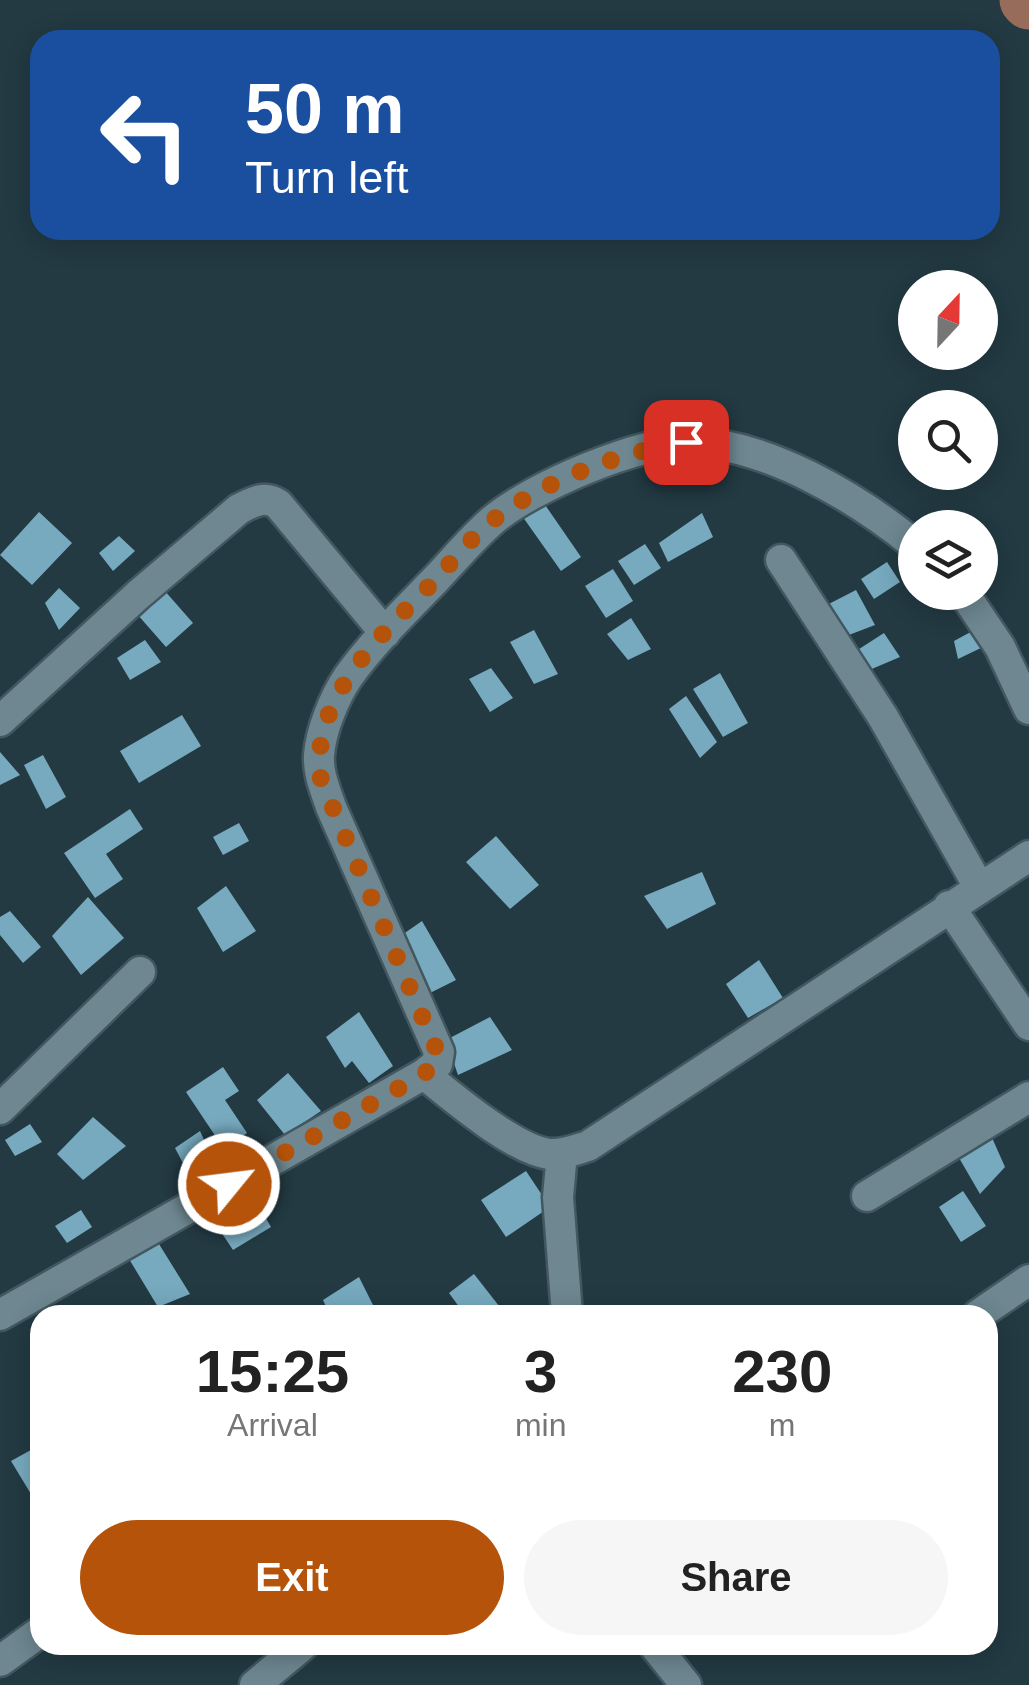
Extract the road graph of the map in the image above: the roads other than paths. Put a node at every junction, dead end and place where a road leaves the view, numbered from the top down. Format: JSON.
{"nodes":[{"id":1,"x":898,"y":531,"type":"edge"},
{"id":2,"x":781,"y":560,"type":"dead end"},
{"id":3,"x":975,"y":610,"type":"edge"},
{"id":4,"x":386,"y":633,"type":"junction"},
{"id":5,"x":1029,"y":709,"type":"edge"},
{"id":6,"x":0,"y":721,"type":"edge"},
{"id":7,"x":1029,"y":856,"type":"edge"},
{"id":8,"x":979,"y":887,"type":"junction"},
{"id":9,"x":949,"y":906,"type":"junction"},
{"id":10,"x":140,"y":972,"type":"dead end"},
{"id":11,"x":1029,"y":1025,"type":"edge"},
{"id":12,"x":424,"y":1074,"type":"junction"},
{"id":13,"x":1029,"y":1097,"type":"edge"},
{"id":14,"x":0,"y":1110,"type":"edge"},
{"id":15,"x":562,"y":1153,"type":"junction"},
{"id":16,"x":867,"y":1196,"type":"dead end"},
{"id":17,"x":1029,"y":1280,"type":"edge"},
{"id":18,"x":566,"y":1305,"type":"edge"},
{"id":19,"x":993,"y":1305,"type":"edge"},
{"id":20,"x":0,"y":1315,"type":"edge"},
{"id":21,"x":30,"y":1640,"type":"edge"},
{"id":22,"x":292,"y":1655,"type":"edge"},
{"id":23,"x":662,"y":1655,"type":"edge"},
{"id":24,"x":0,"y":1662,"type":"edge"},
{"id":25,"x":255,"y":1685,"type":"edge"},
{"id":26,"x":686,"y":1685,"type":"edge"}],
"edges":[{"from":1,"to":4,"type":"street"},
{"from":2,"to":8,"type":"street"},
{"from":3,"to":5,"type":"street"},
{"from":4,"to":6,"type":"street"},
{"from":4,"to":12,"type":"street"},
{"from":7,"to":8,"type":"street"},
{"from":8,"to":9,"type":"street"},
{"from":9,"to":11,"type":"street"},
{"from":9,"to":15,"type":"street"},
{"from":10,"to":14,"type":"street"},
{"from":12,"to":15,"type":"street"},
{"from":12,"to":20,"type":"street"},
{"from":13,"to":16,"type":"street"},
{"from":15,"to":18,"type":"street"},
{"from":17,"to":19,"type":"street"},
{"from":21,"to":24,"type":"street"},
{"from":22,"to":25,"type":"street"},
{"from":23,"to":26,"type":"street"}]}
